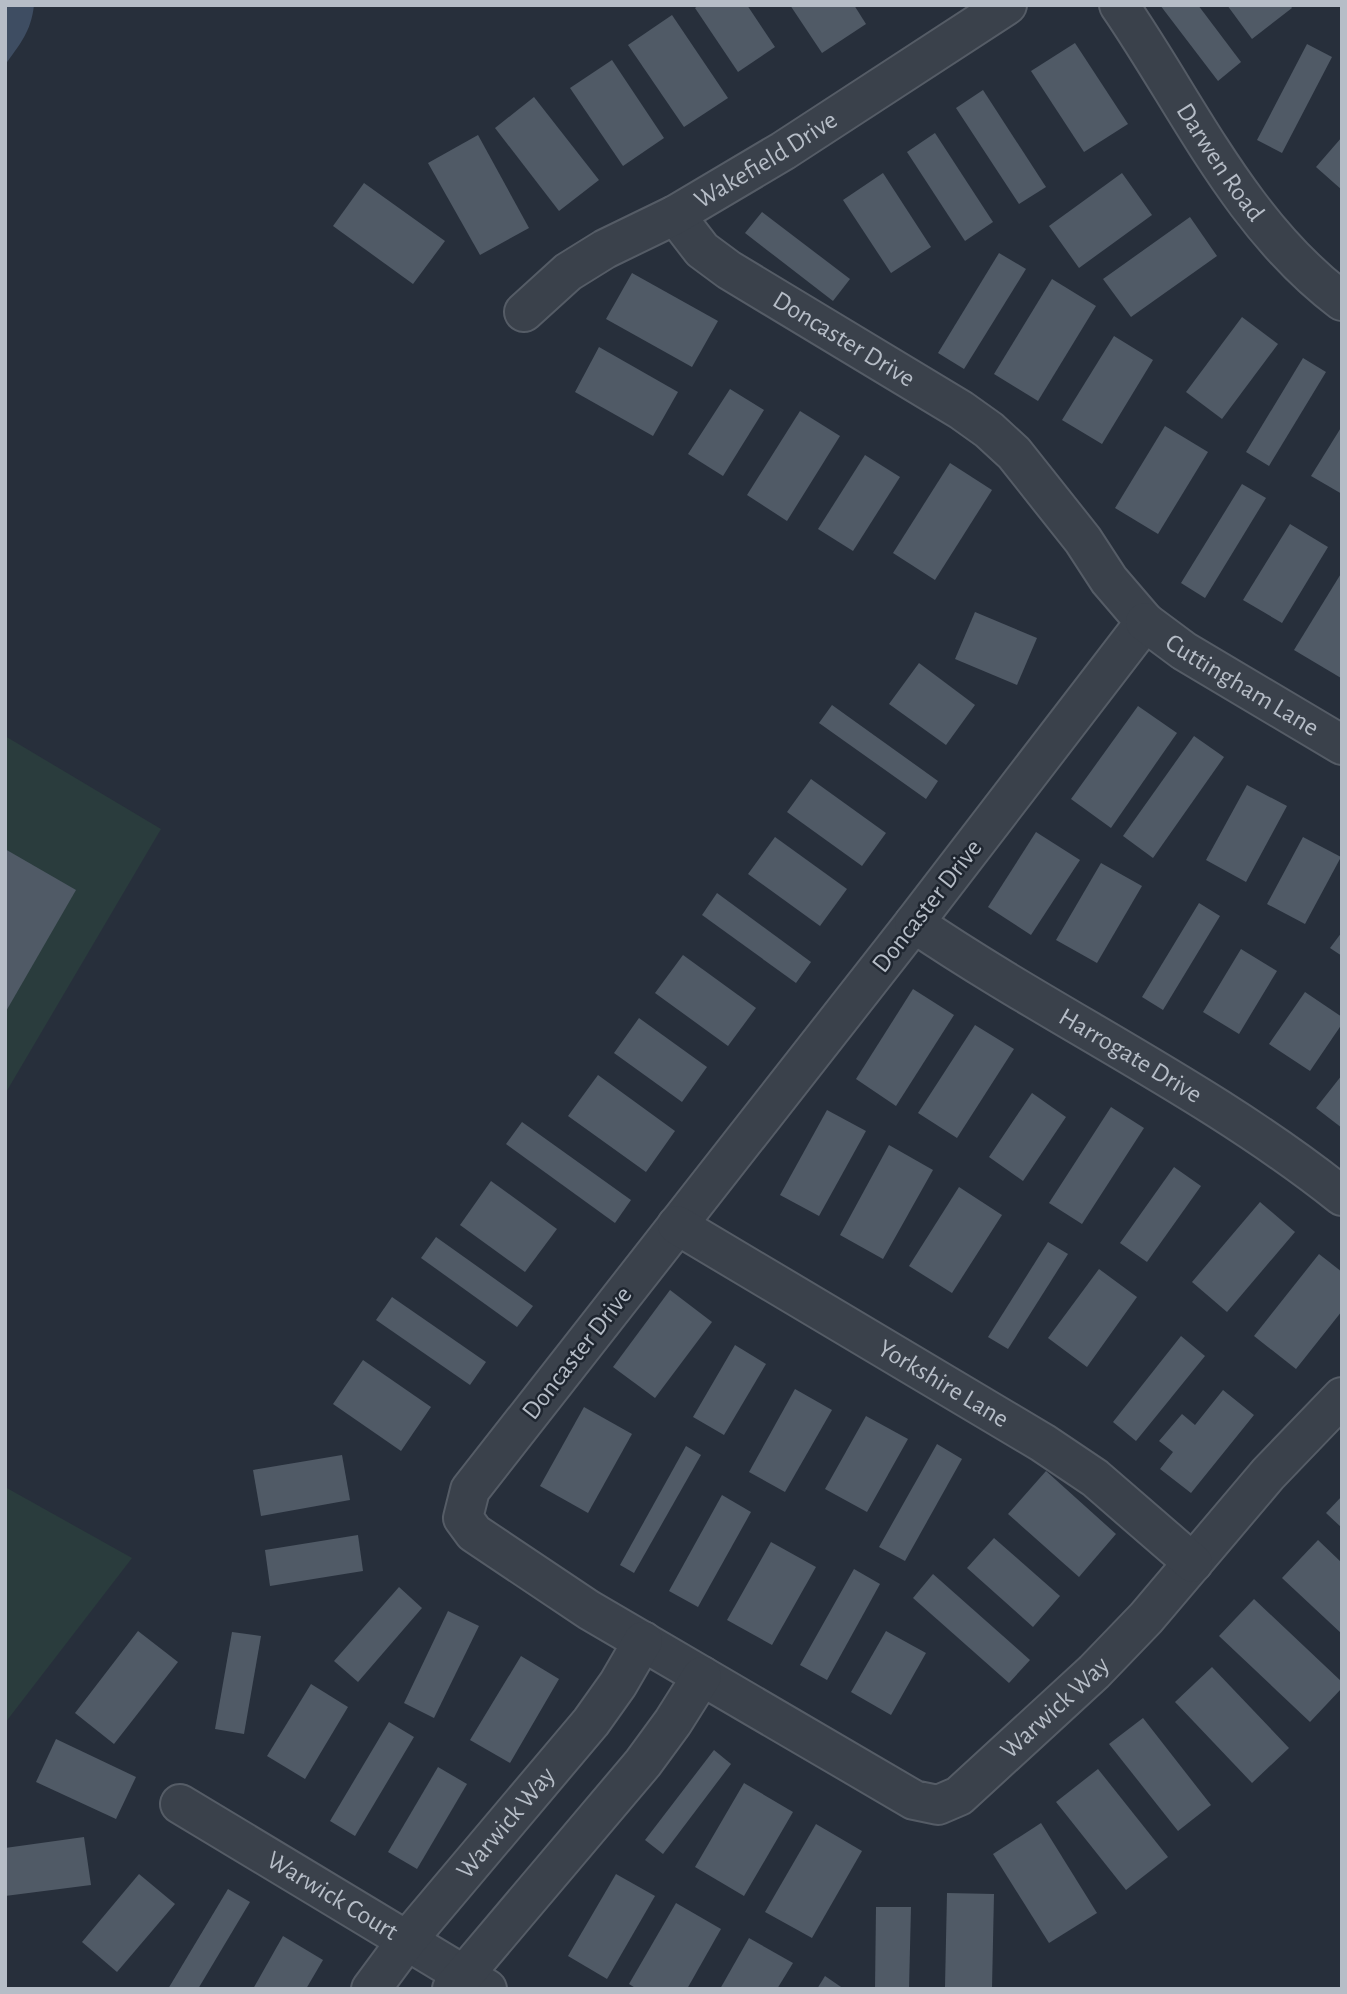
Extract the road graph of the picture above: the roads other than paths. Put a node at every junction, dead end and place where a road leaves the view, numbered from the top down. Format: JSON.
{"nodes":[{"id":1,"x":1007,"y":5,"type":"edge"},
{"id":2,"x":1119,"y":5,"type":"edge"},
{"id":3,"x":675,"y":215,"type":"junction"},
{"id":4,"x":1342,"y":301,"type":"edge"},
{"id":5,"x":524,"y":312,"type":"dead end"},
{"id":6,"x":1145,"y":622,"type":"junction"},
{"id":7,"x":1342,"y":745,"type":"edge"},
{"id":8,"x":914,"y":923,"type":"junction"},
{"id":9,"x":1342,"y":1196,"type":"edge"},
{"id":10,"x":677,"y":1225,"type":"junction"},
{"id":11,"x":1342,"y":1397,"type":"edge"},
{"id":12,"x":1193,"y":1563,"type":"junction"},
{"id":13,"x":643,"y":1641,"type":"junction"},
{"id":14,"x":702,"y":1676,"type":"junction"},
{"id":15,"x":180,"y":1804,"type":"dead end"},
{"id":16,"x":408,"y":1939,"type":"junction"},
{"id":17,"x":468,"y":1984,"type":"edge"},
{"id":18,"x":371,"y":1989,"type":"edge"}],
"edges":[{"from":1,"to":3,"type":"street","name":"Wakefield Drive"},
{"from":2,"to":4,"type":"street","name":"Darwen Road"},
{"from":3,"to":5,"type":"street","name":"Wakefield Drive"},
{"from":3,"to":6,"type":"street","name":"Doncaster Drive"},
{"from":6,"to":7,"type":"street","name":"Cuttingham Lane"},
{"from":6,"to":8,"type":"street","name":"Doncaster Drive"},
{"from":8,"to":9,"type":"street","name":"Harrogate Drive"},
{"from":8,"to":10,"type":"street","name":"Doncaster Drive"},
{"from":10,"to":12,"type":"street","name":"Yorkshire Lane"},
{"from":10,"to":13,"type":"street","name":"Doncaster Drive"},
{"from":11,"to":12,"type":"street","name":"Warwick Way"},
{"from":12,"to":14,"type":"street","name":"Warwick Way"},
{"from":13,"to":14,"type":"street","name":"Warwick Way"},
{"from":13,"to":16,"type":"street","name":"Warwick Way"},
{"from":14,"to":17,"type":"street"},
{"from":15,"to":16,"type":"street","name":"Warwick Court"},
{"from":16,"to":17,"type":"street","name":"Warwick Court"},
{"from":16,"to":18,"type":"street","name":"Warwick Way"}]}
